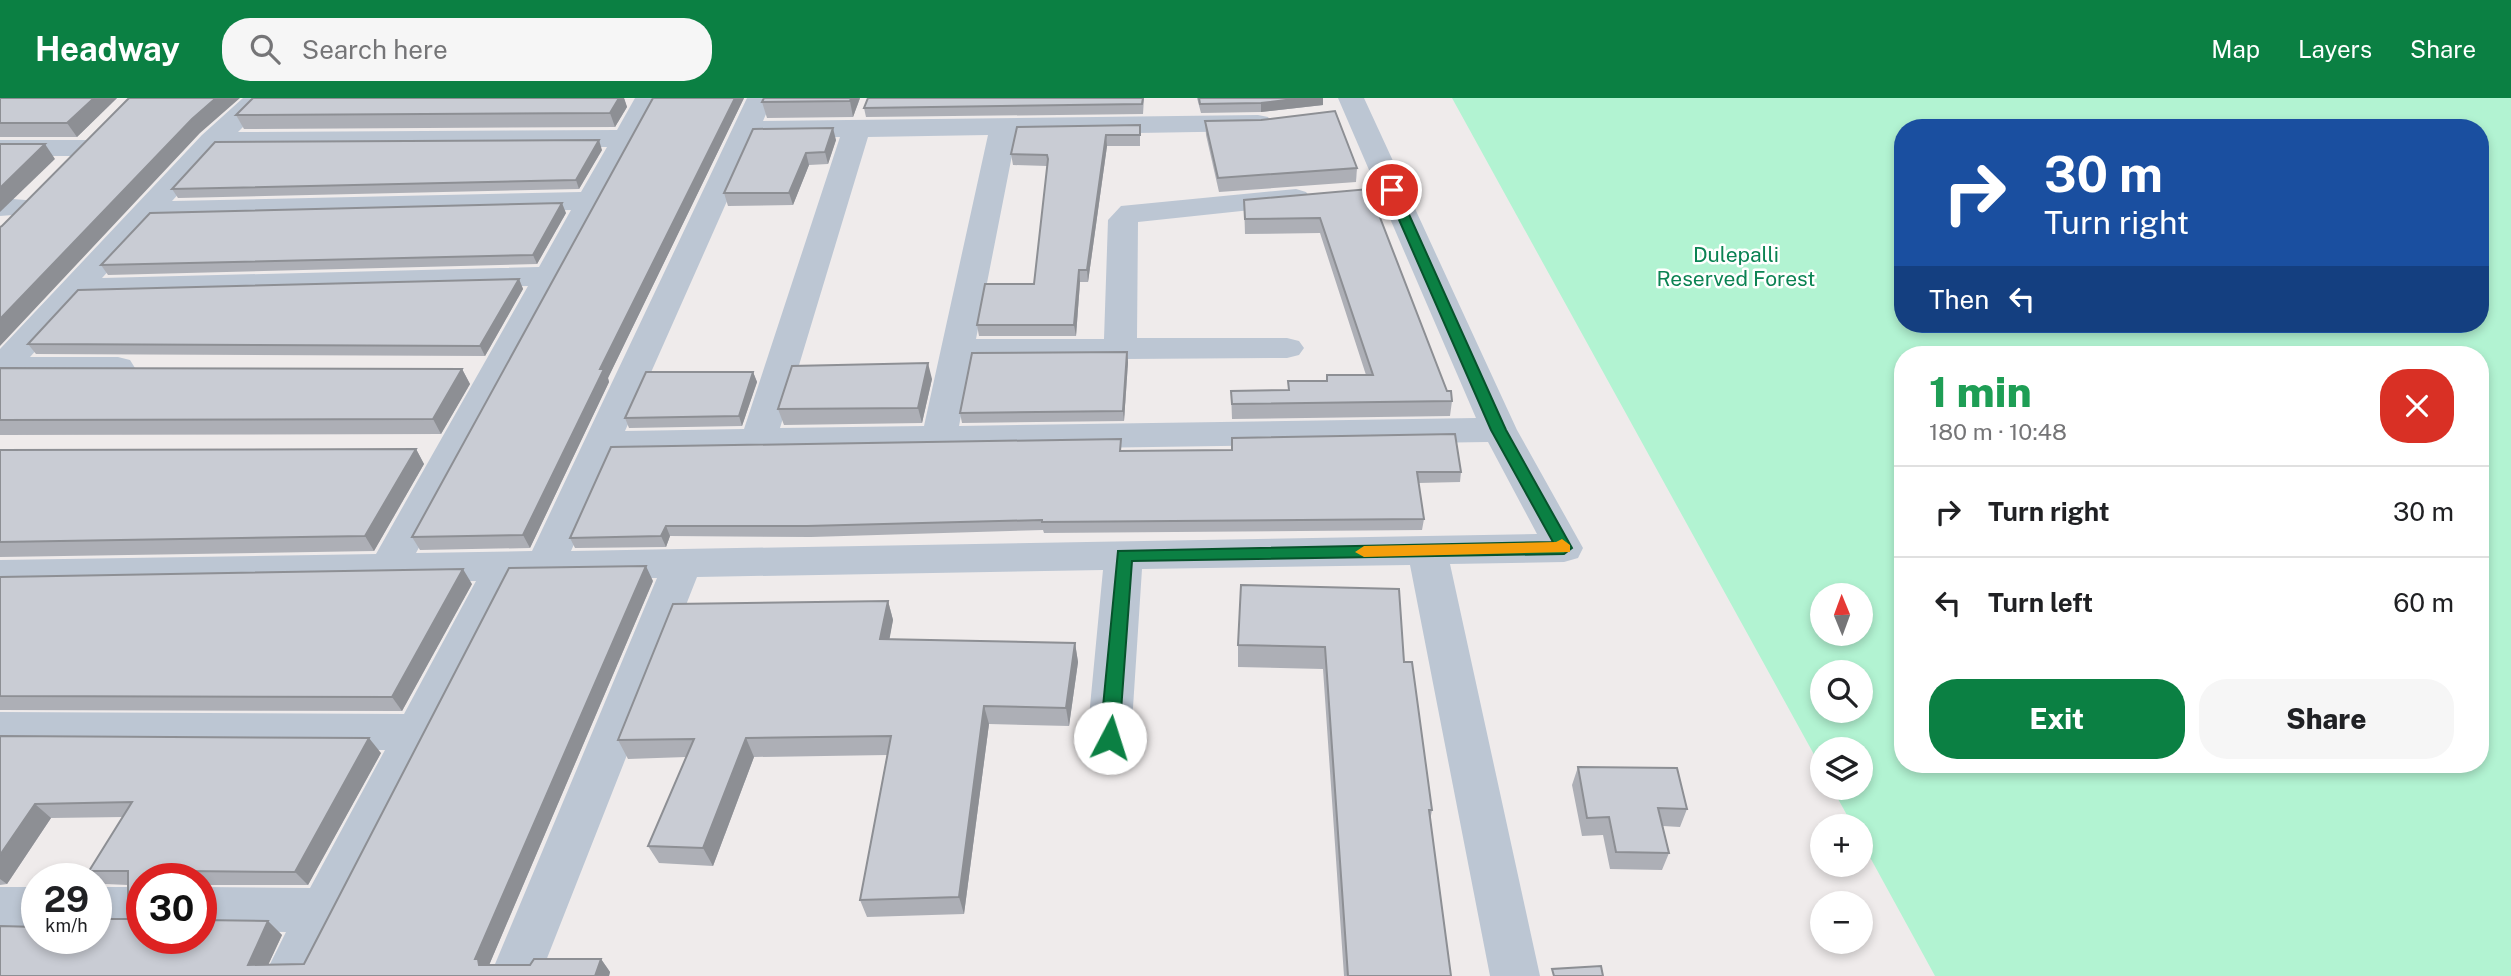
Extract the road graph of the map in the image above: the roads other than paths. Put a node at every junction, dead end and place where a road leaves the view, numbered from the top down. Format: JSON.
{"nodes":[{"id":1,"x":259,"y":98,"type":"edge"},
{"id":2,"x":648,"y":98,"type":"edge"},
{"id":3,"x":761,"y":98,"type":"edge"},
{"id":4,"x":1345,"y":108,"type":"edge"},
{"id":5,"x":1288,"y":120,"type":"edge"},
{"id":6,"x":1004,"y":127,"type":"junction"},
{"id":7,"x":857,"y":128,"type":"junction"},
{"id":8,"x":746,"y":130,"type":"junction"},
{"id":9,"x":626,"y":138,"type":"junction"},
{"id":10,"x":212,"y":141,"type":"junction"},
{"id":11,"x":0,"y":148,"type":"edge"},
{"id":12,"x":32,"y":195,"type":"edge"},
{"id":13,"x":1324,"y":195,"type":"edge"},
{"id":14,"x":592,"y":201,"type":"junction"},
{"id":15,"x":147,"y":211,"type":"junction"},
{"id":16,"x":0,"y":233,"type":"edge"},
{"id":17,"x":550,"y":276,"type":"junction"},
{"id":18,"x":76,"y":288,"type":"junction"},
{"id":19,"x":1287,"y":348,"type":"dead end"},
{"id":20,"x":1120,"y":349,"type":"junction"},
{"id":21,"x":958,"y":350,"type":"junction"},
{"id":22,"x":1,"y":368,"type":"edge"},
{"id":23,"x":153,"y":368,"type":"edge"},
{"id":24,"x":457,"y":370,"type":"edge"},
{"id":25,"x":498,"y":370,"type":"junction"},
{"id":26,"x":1499,"y":430,"type":"junction"},
{"id":27,"x":939,"y":438,"type":"junction"},
{"id":28,"x":758,"y":441,"type":"junction"},
{"id":29,"x":601,"y":443,"type":"junction"},
{"id":30,"x":413,"y":449,"type":"edge"},
{"id":31,"x":454,"y":449,"type":"junction"},
{"id":32,"x":1427,"y":550,"type":"junction"},
{"id":33,"x":1124,"y":555,"type":"junction"},
{"id":34,"x":683,"y":564,"type":"junction"},
{"id":35,"x":525,"y":566,"type":"junction"},
{"id":36,"x":388,"y":568,"type":"junction"},
{"id":37,"x":0,"y":575,"type":"edge"},
{"id":38,"x":0,"y":730,"type":"edge"},
{"id":39,"x":416,"y":732,"type":"junction"},
{"id":40,"x":1110,"y":738,"type":"dead end"},
{"id":41,"x":0,"y":909,"type":"edge"},
{"id":42,"x":21,"y":909,"type":"edge"},
{"id":43,"x":217,"y":909,"type":"edge"},
{"id":44,"x":323,"y":910,"type":"junction"},
{"id":45,"x":289,"y":976,"type":"edge"},
{"id":46,"x":515,"y":976,"type":"edge"},
{"id":47,"x":1515,"y":976,"type":"edge"}],
"edges":[{"from":1,"to":10,"type":"street"},
{"from":2,"to":9,"type":"street"},
{"from":3,"to":8,"type":"street"},
{"from":4,"to":26,"type":"street"},
{"from":5,"to":6,"type":"street"},
{"from":6,"to":7,"type":"street"},
{"from":6,"to":21,"type":"street"},
{"from":7,"to":8,"type":"street"},
{"from":7,"to":28,"type":"street"},
{"from":8,"to":29,"type":"street"},
{"from":9,"to":10,"type":"street"},
{"from":9,"to":14,"type":"street"},
{"from":10,"to":15,"type":"street"},
{"from":11,"to":12,"type":"street"},
{"from":12,"to":16,"type":"street"},
{"from":13,"to":20,"type":"street"},
{"from":14,"to":15,"type":"street"},
{"from":14,"to":17,"type":"street"},
{"from":15,"to":18,"type":"street"},
{"from":17,"to":18,"type":"street"},
{"from":17,"to":25,"type":"street"},
{"from":18,"to":22,"type":"street"},
{"from":19,"to":20,"type":"street"},
{"from":20,"to":21,"type":"street"},
{"from":21,"to":27,"type":"street"},
{"from":22,"to":23,"type":"street"},
{"from":24,"to":25,"type":"street"},
{"from":25,"to":31,"type":"street"},
{"from":26,"to":27,"type":"street"},
{"from":26,"to":32,"type":"street"},
{"from":27,"to":28,"type":"street"},
{"from":28,"to":29,"type":"street"},
{"from":29,"to":35,"type":"street"},
{"from":30,"to":31,"type":"street"},
{"from":31,"to":36,"type":"street"},
{"from":32,"to":33,"type":"street"},
{"from":32,"to":47,"type":"street"},
{"from":33,"to":34,"type":"street"},
{"from":33,"to":40,"type":"street"},
{"from":34,"to":35,"type":"street"},
{"from":34,"to":46,"type":"street"},
{"from":35,"to":36,"type":"street"},
{"from":35,"to":39,"type":"street"},
{"from":36,"to":37,"type":"street"},
{"from":38,"to":39,"type":"street"},
{"from":39,"to":44,"type":"street"},
{"from":41,"to":42,"type":"street"},
{"from":43,"to":44,"type":"street"},
{"from":44,"to":45,"type":"street"}]}
